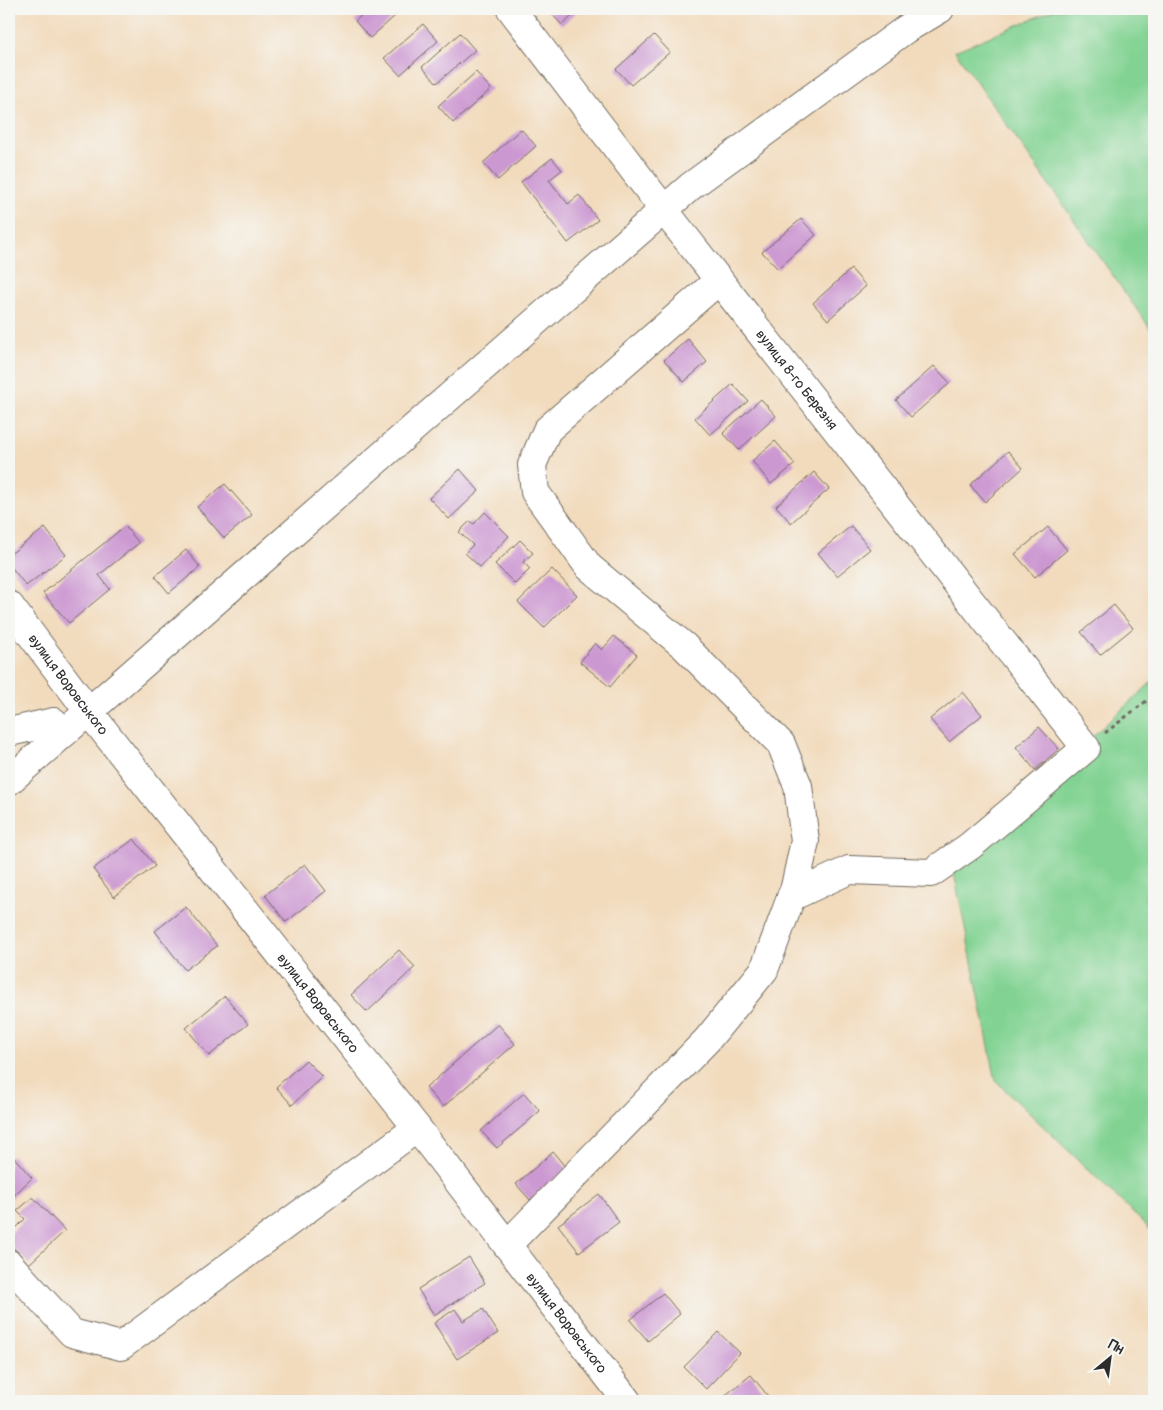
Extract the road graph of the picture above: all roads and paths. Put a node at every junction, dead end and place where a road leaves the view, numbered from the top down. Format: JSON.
{"nodes":[{"id":1,"x":511,"y":9,"type":"edge"},
{"id":2,"x":940,"y":9,"type":"edge"},
{"id":3,"x":664,"y":210,"type":"junction"},
{"id":4,"x":719,"y":280,"type":"junction"},
{"id":5,"x":9,"y":605,"type":"edge"},
{"id":6,"x":1154,"y":695,"type":"edge"},
{"id":7,"x":89,"y":712,"type":"junction"},
{"id":8,"x":9,"y":732,"type":"edge"},
{"id":9,"x":65,"y":732,"type":"junction"},
{"id":10,"x":1086,"y":748,"type":"junction"},
{"id":11,"x":9,"y":781,"type":"edge"},
{"id":12,"x":791,"y":898,"type":"junction"},
{"id":13,"x":417,"y":1128,"type":"junction"},
{"id":14,"x":507,"y":1244,"type":"junction"},
{"id":15,"x":9,"y":1264,"type":"edge"},
{"id":16,"x":627,"y":1401,"type":"edge"}],
"edges":[{"from":1,"to":3,"type":"main road","name":"вулиця 8-го Березня"},
{"from":2,"to":3,"type":"main road"},
{"from":3,"to":4,"type":"main road","name":"вулиця 8-го Березня"},
{"from":3,"to":7,"type":"main road"},
{"from":4,"to":10,"type":"main road","name":"вулиця 8-го Березня"},
{"from":4,"to":12,"type":"main road"},
{"from":5,"to":7,"type":"main road","name":"вулиця Воровського"},
{"from":6,"to":10,"type":"path"},
{"from":7,"to":9,"type":"main road"},
{"from":7,"to":13,"type":"main road","name":"вулиця Воровського"},
{"from":8,"to":9,"type":"main road"},
{"from":9,"to":11,"type":"main road"},
{"from":10,"to":12,"type":"main road"},
{"from":12,"to":14,"type":"main road"},
{"from":13,"to":14,"type":"main road","name":"вулиця Воровського"},
{"from":13,"to":15,"type":"main road"},
{"from":14,"to":16,"type":"main road","name":"вулиця Воровського"}]}
